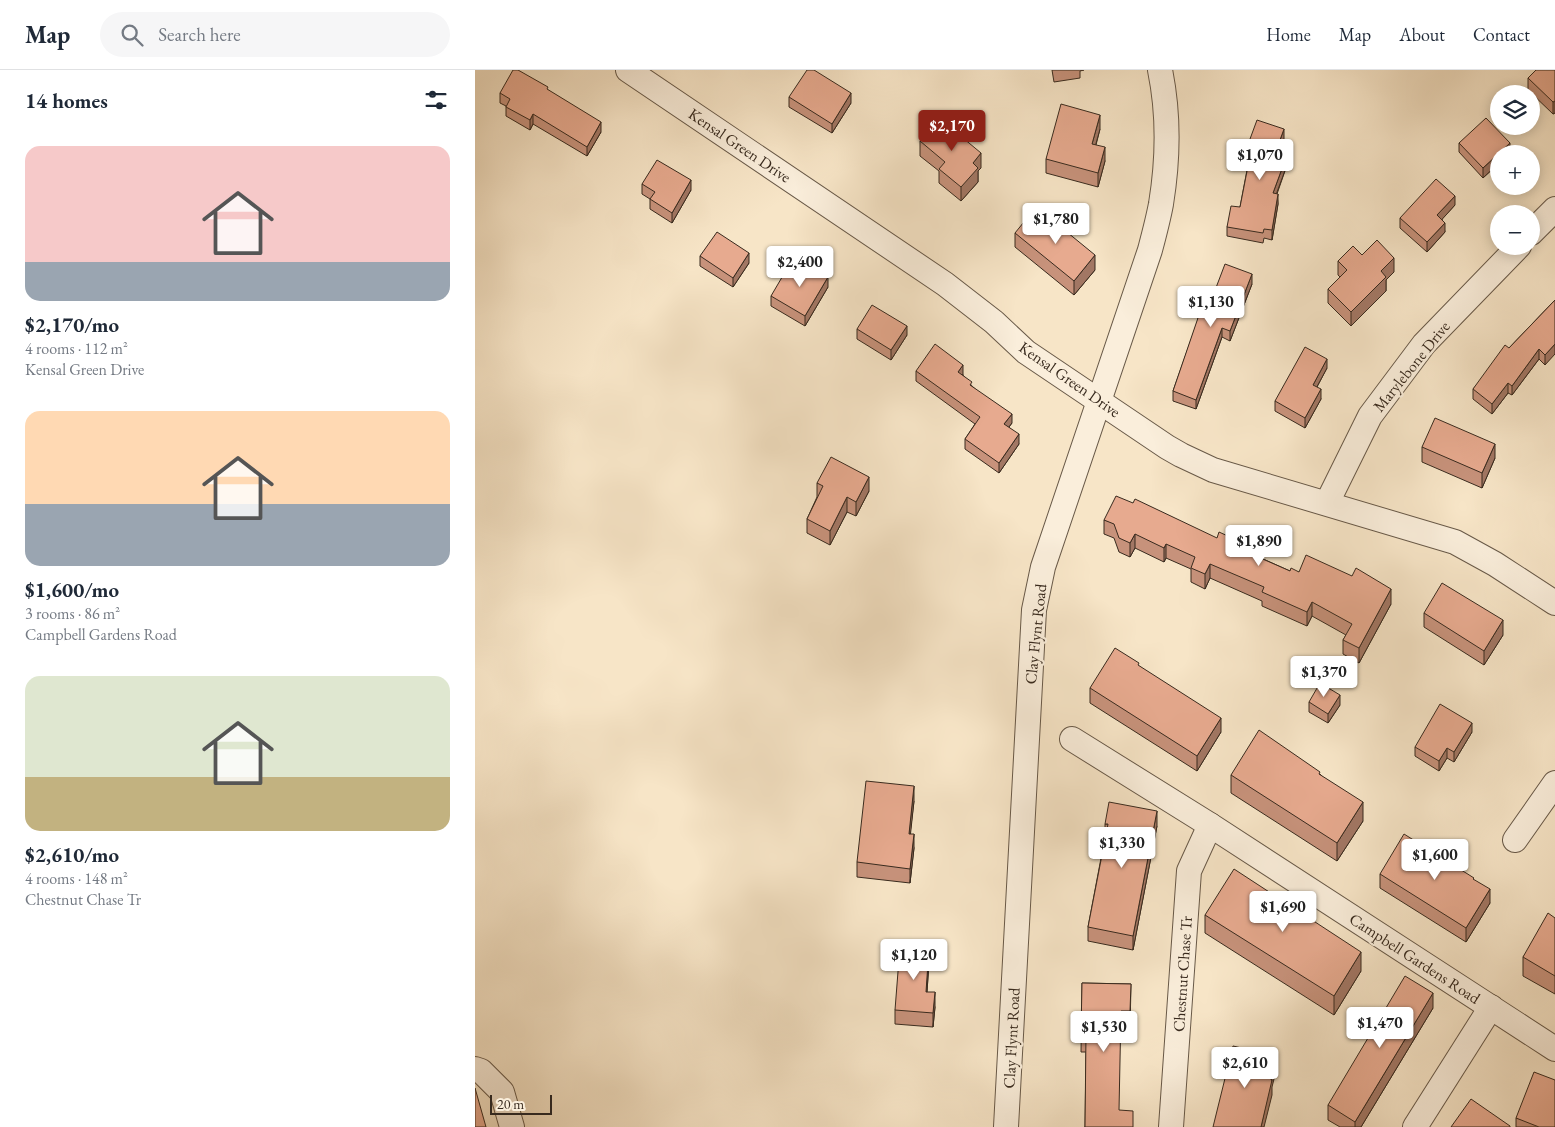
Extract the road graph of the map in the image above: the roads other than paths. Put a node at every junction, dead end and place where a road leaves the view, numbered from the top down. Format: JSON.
{"nodes":[{"id":1,"x":628,"y":70,"type":"edge"},
{"id":2,"x":1160,"y":70,"type":"edge"},
{"id":3,"x":1555,"y":209,"type":"edge"},
{"id":4,"x":1540,"y":224,"type":"edge"},
{"id":5,"x":1510,"y":255,"type":"edge"},
{"id":6,"x":1099,"y":401,"type":"junction"},
{"id":7,"x":1327,"y":503,"type":"junction"},
{"id":8,"x":1555,"y":603,"type":"edge"},
{"id":9,"x":1072,"y":738,"type":"dead end"},
{"id":10,"x":1555,"y":783,"type":"edge"},
{"id":11,"x":1210,"y":824,"type":"junction"},
{"id":12,"x":1515,"y":840,"type":"dead end"},
{"id":13,"x":1491,"y":1007,"type":"junction"},
{"id":14,"x":1555,"y":1049,"type":"edge"},
{"id":15,"x":475,"y":1069,"type":"edge"},
{"id":16,"x":512,"y":1127,"type":"edge"},
{"id":17,"x":1006,"y":1127,"type":"edge"},
{"id":18,"x":1171,"y":1127,"type":"edge"},
{"id":19,"x":1415,"y":1127,"type":"edge"}],
"edges":[{"from":1,"to":6,"type":"street","name":"Kensal Green Drive"},
{"from":2,"to":6,"type":"street","name":"Clay Flynt Road"},
{"from":3,"to":4,"type":"street"},
{"from":5,"to":7,"type":"street","name":"Marylebone Drive"},
{"from":6,"to":7,"type":"street","name":"Kensal Green Drive"},
{"from":6,"to":17,"type":"street","name":"Clay Flynt Road"},
{"from":7,"to":8,"type":"street","name":"Kensal Green Drive"},
{"from":9,"to":11,"type":"street","name":"Campbell Gardens Road"},
{"from":10,"to":12,"type":"street"},
{"from":11,"to":13,"type":"street","name":"Campbell Gardens Road"},
{"from":11,"to":18,"type":"street","name":"Chestnut Chase Tr"},
{"from":13,"to":14,"type":"street","name":"Campbell Gardens Road"},
{"from":13,"to":19,"type":"street"},
{"from":15,"to":16,"type":"street"}]}
